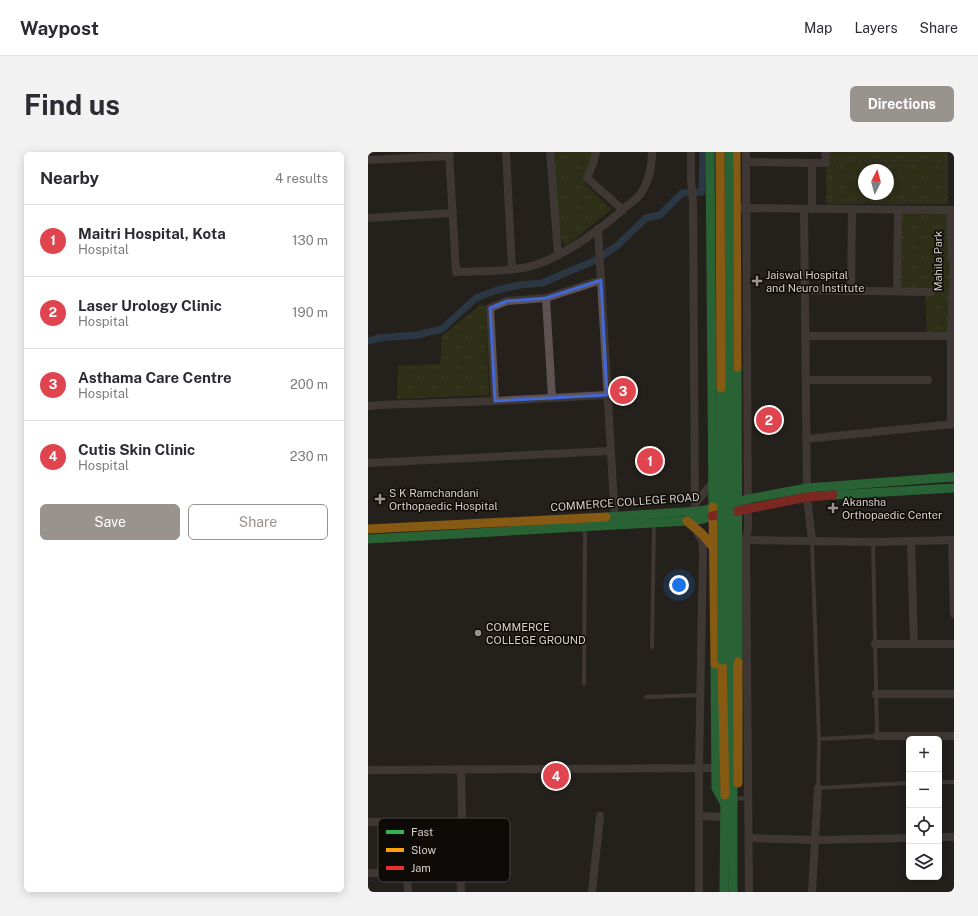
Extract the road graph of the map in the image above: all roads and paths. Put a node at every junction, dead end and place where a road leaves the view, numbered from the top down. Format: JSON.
{"nodes":[{"id":1,"x":506,"y":152,"type":"edge"},
{"id":2,"x":550,"y":152,"type":"edge"},
{"id":3,"x":596,"y":152,"type":"edge"},
{"id":4,"x":652,"y":152,"type":"edge"},
{"id":5,"x":692,"y":152,"type":"edge"},
{"id":6,"x":710,"y":152,"type":"edge"},
{"id":7,"x":720,"y":152,"type":"edge"},
{"id":8,"x":729,"y":152,"type":"edge"},
{"id":9,"x":736,"y":152,"type":"edge"},
{"id":10,"x":746,"y":152,"type":"edge"},
{"id":11,"x":825,"y":152,"type":"edge"},
{"id":12,"x":891,"y":152,"type":"edge"},
{"id":13,"x":945,"y":152,"type":"edge"},
{"id":14,"x":450,"y":154,"type":"edge"},
{"id":15,"x":398,"y":155,"type":"edge"},
{"id":16,"x":368,"y":160,"type":"edge"},
{"id":17,"x":829,"y":160,"type":"dead end"},
{"id":18,"x":891,"y":160,"type":"junction"},
{"id":19,"x":945,"y":161,"type":"junction"},
{"id":20,"x":746,"y":162,"type":"junction"},
{"id":21,"x":812,"y":163,"type":"junction"},
{"id":22,"x":891,"y":164,"type":"edge"},
{"id":23,"x":830,"y":167,"type":"dead end"},
{"id":24,"x":858,"y":200,"type":"edge"},
{"id":25,"x":892,"y":200,"type":"edge"},
{"id":26,"x":736,"y":208,"type":"junction"},
{"id":27,"x":746,"y":208,"type":"junction"},
{"id":28,"x":808,"y":209,"type":"junction"},
{"id":29,"x":852,"y":209,"type":"junction"},
{"id":30,"x":623,"y":210,"type":"junction"},
{"id":31,"x":898,"y":210,"type":"junction"},
{"id":32,"x":953,"y":210,"type":"edge"},
{"id":33,"x":453,"y":212,"type":"junction"},
{"id":34,"x":368,"y":218,"type":"edge"},
{"id":35,"x":598,"y":229,"type":"junction"},
{"id":36,"x":558,"y":254,"type":"junction"},
{"id":37,"x":954,"y":265,"type":"edge"},
{"id":38,"x":512,"y":269,"type":"junction"},
{"id":39,"x":601,"y":280,"type":"junction"},
{"id":40,"x":805,"y":290,"type":"junction"},
{"id":41,"x":851,"y":291,"type":"junction"},
{"id":42,"x":897,"y":291,"type":"junction"},
{"id":43,"x":931,"y":292,"type":"dead end"},
{"id":44,"x":546,"y":298,"type":"junction"},
{"id":45,"x":805,"y":336,"type":"junction"},
{"id":46,"x":951,"y":336,"type":"junction"},
{"id":47,"x":806,"y":380,"type":"junction"},
{"id":48,"x":928,"y":380,"type":"dead end"},
{"id":49,"x":607,"y":395,"type":"junction"},
{"id":50,"x":552,"y":398,"type":"junction"},
{"id":51,"x":495,"y":401,"type":"junction"},
{"id":52,"x":368,"y":406,"type":"edge"},
{"id":53,"x":952,"y":424,"type":"edge"},
{"id":54,"x":806,"y":438,"type":"junction"},
{"id":55,"x":610,"y":451,"type":"junction"},
{"id":56,"x":368,"y":463,"type":"edge"},
{"id":57,"x":747,"y":476,"type":"junction"},
{"id":58,"x":737,"y":477,"type":"junction"},
{"id":59,"x":954,"y":477,"type":"edge"},
{"id":60,"x":713,"y":482,"type":"junction"},
{"id":61,"x":954,"y":488,"type":"edge"},
{"id":62,"x":807,"y":493,"type":"junction"},
{"id":63,"x":748,"y":499,"type":"junction"},
{"id":64,"x":737,"y":502,"type":"junction"},
{"id":65,"x":748,"y":510,"type":"junction"},
{"id":66,"x":714,"y":511,"type":"junction"},
{"id":67,"x":737,"y":512,"type":"junction"},
{"id":68,"x":694,"y":519,"type":"junction"},
{"id":69,"x":615,"y":520,"type":"junction"},
{"id":70,"x":654,"y":522,"type":"junction"},
{"id":71,"x":584,"y":526,"type":"junction"},
{"id":72,"x":368,"y":529,"type":"edge"},
{"id":73,"x":368,"y":539,"type":"edge"},
{"id":74,"x":746,"y":540,"type":"junction"},
{"id":75,"x":812,"y":540,"type":"junction"},
{"id":76,"x":953,"y":540,"type":"edge"},
{"id":77,"x":911,"y":541,"type":"junction"},
{"id":78,"x":873,"y":542,"type":"junction"},
{"id":79,"x":711,"y":544,"type":"junction"},
{"id":80,"x":954,"y":614,"type":"edge"},
{"id":81,"x":875,"y":644,"type":"junction"},
{"id":82,"x":914,"y":644,"type":"junction"},
{"id":83,"x":954,"y":644,"type":"edge"},
{"id":84,"x":652,"y":647,"type":"dead end"},
{"id":85,"x":726,"y":660,"type":"junction"},
{"id":86,"x":584,"y":682,"type":"dead end"},
{"id":87,"x":876,"y":694,"type":"junction"},
{"id":88,"x":954,"y":694,"type":"edge"},
{"id":89,"x":700,"y":695,"type":"junction"},
{"id":90,"x":646,"y":697,"type":"dead end"},
{"id":91,"x":877,"y":736,"type":"junction"},
{"id":92,"x":954,"y":736,"type":"edge"},
{"id":93,"x":819,"y":739,"type":"junction"},
{"id":94,"x":708,"y":768,"type":"junction"},
{"id":95,"x":461,"y":769,"type":"junction"},
{"id":96,"x":368,"y":770,"type":"edge"},
{"id":97,"x":906,"y":782,"type":"edge"},
{"id":98,"x":942,"y":782,"type":"edge"},
{"id":99,"x":954,"y":782,"type":"edge"},
{"id":100,"x":818,"y":788,"type":"junction"},
{"id":101,"x":734,"y":796,"type":"junction"},
{"id":102,"x":749,"y":799,"type":"junction"},
{"id":103,"x":724,"y":804,"type":"junction"},
{"id":104,"x":600,"y":816,"type":"dead end"},
{"id":105,"x":699,"y":816,"type":"junction"},
{"id":106,"x":724,"y":817,"type":"junction"},
{"id":107,"x":461,"y":818,"type":"edge"},
{"id":108,"x":942,"y":837,"type":"edge"},
{"id":109,"x":954,"y":837,"type":"edge"},
{"id":110,"x":749,"y":838,"type":"junction"},
{"id":111,"x":906,"y":838,"type":"edge"},
{"id":112,"x":815,"y":840,"type":"junction"},
{"id":113,"x":368,"y":873,"type":"edge"},
{"id":114,"x":378,"y":873,"type":"edge"},
{"id":115,"x":408,"y":882,"type":"edge"},
{"id":116,"x":461,"y":882,"type":"edge"},
{"id":117,"x":408,"y":892,"type":"edge"},
{"id":118,"x":461,"y":892,"type":"edge"},
{"id":119,"x":592,"y":892,"type":"edge"},
{"id":120,"x":700,"y":892,"type":"edge"},
{"id":121,"x":724,"y":892,"type":"edge"},
{"id":122,"x":733,"y":892,"type":"edge"},
{"id":123,"x":749,"y":892,"type":"edge"},
{"id":124,"x":812,"y":892,"type":"edge"}],
"edges":[{"from":1,"to":38,"type":"street"},
{"from":2,"to":36,"type":"street"},
{"from":3,"to":30,"type":"street"},
{"from":4,"to":30,"type":"street"},
{"from":5,"to":68,"type":"street"},
{"from":6,"to":60,"type":"street"},
{"from":7,"to":85,"type":"street","bridge":true},
{"from":8,"to":85,"type":"street","bridge":true},
{"from":9,"to":26,"type":"street"},
{"from":10,"to":20,"type":"street"},
{"from":11,"to":21,"type":"street"},
{"from":12,"to":18,"type":"path"},
{"from":13,"to":19,"type":"path"},
{"from":14,"to":15,"type":"street"},
{"from":14,"to":33,"type":"street"},
{"from":15,"to":16,"type":"street"},
{"from":17,"to":18,"type":"path"},
{"from":18,"to":19,"type":"path"},
{"from":18,"to":22,"type":"path"},
{"from":19,"to":25,"type":"path"},
{"from":20,"to":21,"type":"street"},
{"from":20,"to":27,"type":"street"},
{"from":21,"to":28,"type":"street"},
{"from":23,"to":24,"type":"path"},
{"from":26,"to":27,"type":"street"},
{"from":26,"to":58,"type":"street"},
{"from":27,"to":28,"type":"street"},
{"from":27,"to":57,"type":"street"},
{"from":28,"to":29,"type":"street"},
{"from":28,"to":40,"type":"street"},
{"from":29,"to":31,"type":"street"},
{"from":29,"to":41,"type":"street"},
{"from":30,"to":35,"type":"street"},
{"from":31,"to":32,"type":"street"},
{"from":31,"to":42,"type":"street"},
{"from":32,"to":37,"type":"street"},
{"from":33,"to":34,"type":"street"},
{"from":33,"to":38,"type":"street"},
{"from":35,"to":36,"type":"street"},
{"from":35,"to":39,"type":"street"},
{"from":36,"to":38,"type":"street"},
{"from":37,"to":46,"type":"street"},
{"from":39,"to":44,"type":"street"},
{"from":39,"to":49,"type":"street"},
{"from":40,"to":41,"type":"street"},
{"from":40,"to":45,"type":"street"},
{"from":41,"to":42,"type":"street"},
{"from":42,"to":43,"type":"street"},
{"from":44,"to":50,"type":"street"},
{"from":44,"to":51,"type":"street"},
{"from":45,"to":46,"type":"street"},
{"from":45,"to":47,"type":"street"},
{"from":46,"to":53,"type":"street"},
{"from":47,"to":48,"type":"street"},
{"from":47,"to":54,"type":"street"},
{"from":49,"to":50,"type":"street"},
{"from":49,"to":55,"type":"street"},
{"from":50,"to":51,"type":"street"},
{"from":51,"to":52,"type":"street"},
{"from":53,"to":54,"type":"street"},
{"from":54,"to":62,"type":"street"},
{"from":55,"to":56,"type":"street"},
{"from":55,"to":69,"type":"street"},
{"from":57,"to":58,"type":"street"},
{"from":57,"to":63,"type":"street"},
{"from":58,"to":64,"type":"street"},
{"from":59,"to":62,"type":"street","name":"COMMERCE COLLEGE ROAD"},
{"from":60,"to":66,"type":"street"},
{"from":60,"to":68,"type":"street"},
{"from":61,"to":62,"type":"street"},
{"from":62,"to":63,"type":"street","name":"COMMERCE COLLEGE ROAD"},
{"from":62,"to":65,"type":"street"},
{"from":62,"to":75,"type":"street"},
{"from":63,"to":64,"type":"street","name":"COMMERCE COLLEGE ROAD"},
{"from":63,"to":65,"type":"street"},
{"from":64,"to":66,"type":"street","name":"COMMERCE COLLEGE ROAD"},
{"from":64,"to":67,"type":"street"},
{"from":65,"to":67,"type":"street"},
{"from":65,"to":74,"type":"street"},
{"from":66,"to":67,"type":"street"},
{"from":66,"to":68,"type":"street"},
{"from":66,"to":79,"type":"street"},
{"from":67,"to":101,"type":"street"},
{"from":68,"to":69,"type":"street","name":"COMMERCE COLLEGE ROAD"},
{"from":68,"to":70,"type":"street"},
{"from":68,"to":79,"type":"street"},
{"from":68,"to":89,"type":"street"},
{"from":69,"to":70,"type":"street"},
{"from":69,"to":71,"type":"street"},
{"from":69,"to":72,"type":"street","name":"COMMERCE COLLEGE ROAD"},
{"from":70,"to":84,"type":"lane"},
{"from":71,"to":73,"type":"street"},
{"from":71,"to":86,"type":"lane"},
{"from":74,"to":75,"type":"street"},
{"from":74,"to":102,"type":"street"},
{"from":75,"to":78,"type":"street"},
{"from":75,"to":93,"type":"lane"},
{"from":76,"to":77,"type":"street"},
{"from":76,"to":80,"type":"street"},
{"from":77,"to":78,"type":"street"},
{"from":77,"to":82,"type":"street"},
{"from":78,"to":81,"type":"lane"},
{"from":79,"to":94,"type":"street"},
{"from":81,"to":82,"type":"street"},
{"from":81,"to":87,"type":"lane"},
{"from":82,"to":83,"type":"street"},
{"from":85,"to":101,"type":"street"},
{"from":85,"to":103,"type":"street"},
{"from":87,"to":88,"type":"street"},
{"from":87,"to":91,"type":"lane"},
{"from":89,"to":90,"type":"lane"},
{"from":89,"to":94,"type":"street"},
{"from":91,"to":92,"type":"street"},
{"from":91,"to":93,"type":"lane"},
{"from":93,"to":100,"type":"lane"},
{"from":94,"to":95,"type":"street"},
{"from":94,"to":103,"type":"street"},
{"from":94,"to":105,"type":"street"},
{"from":95,"to":96,"type":"street"},
{"from":95,"to":107,"type":"street"},
{"from":97,"to":100,"type":"lane"},
{"from":98,"to":99,"type":"lane"},
{"from":100,"to":112,"type":"street"},
{"from":101,"to":102,"type":"lane"},
{"from":101,"to":122,"type":"street"},
{"from":102,"to":110,"type":"street"},
{"from":103,"to":106,"type":"street"},
{"from":104,"to":119,"type":"street"},
{"from":105,"to":106,"type":"street"},
{"from":105,"to":120,"type":"street"},
{"from":106,"to":121,"type":"street"},
{"from":108,"to":109,"type":"street"},
{"from":110,"to":112,"type":"street"},
{"from":110,"to":123,"type":"street"},
{"from":111,"to":112,"type":"street"},
{"from":112,"to":124,"type":"street"},
{"from":113,"to":114,"type":"street"},
{"from":115,"to":117,"type":"street"},
{"from":116,"to":118,"type":"street"}]}
